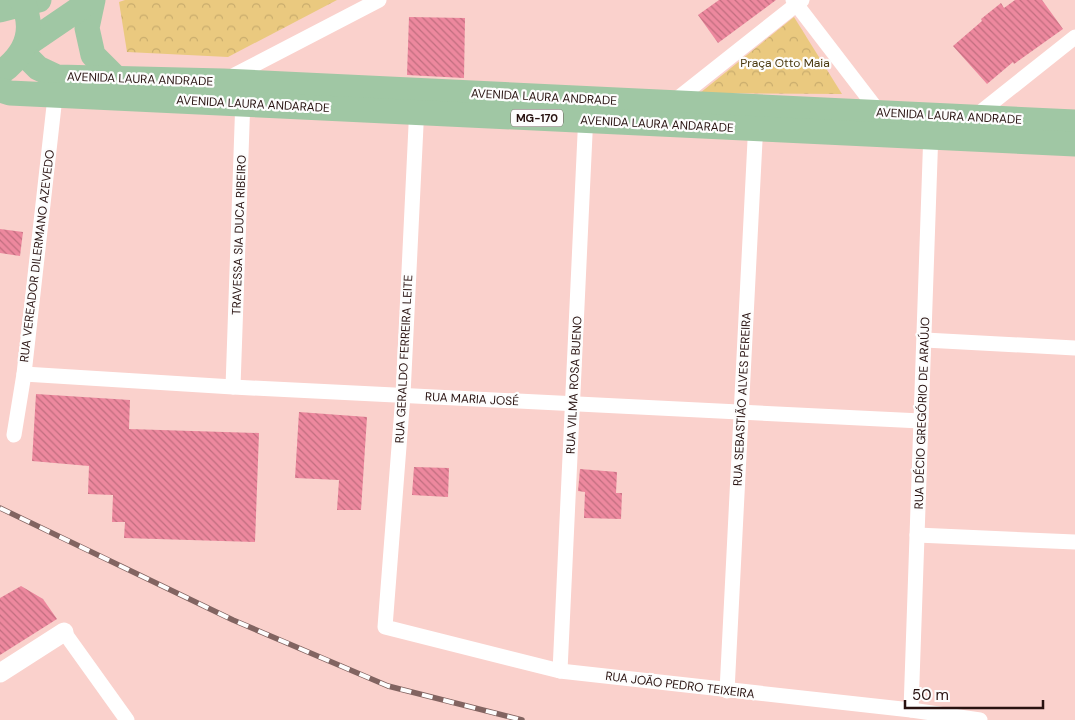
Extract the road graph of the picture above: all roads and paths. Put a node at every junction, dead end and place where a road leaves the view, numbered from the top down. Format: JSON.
{"nodes":[{"id":1,"x":92,"y":0,"type":"edge"},
{"id":2,"x":379,"y":0,"type":"edge"},
{"id":3,"x":28,"y":1,"type":"edge"},
{"id":4,"x":798,"y":2,"type":"edge"},
{"id":5,"x":0,"y":10,"type":"edge"},
{"id":6,"x":1075,"y":37,"type":"edge"},
{"id":7,"x":24,"y":49,"type":"junction"},
{"id":8,"x":0,"y":73,"type":"edge"},
{"id":9,"x":116,"y":78,"type":"junction"},
{"id":10,"x":56,"y":86,"type":"junction"},
{"id":11,"x":237,"y":89,"type":"junction"},
{"id":12,"x":0,"y":90,"type":"edge"},
{"id":13,"x":417,"y":101,"type":"junction"},
{"id":14,"x":672,"y":103,"type":"junction"},
{"id":15,"x":586,"y":109,"type":"junction"},
{"id":16,"x":879,"y":112,"type":"junction"},
{"id":17,"x":756,"y":118,"type":"junction"},
{"id":18,"x":1075,"y":122,"type":"edge"},
{"id":19,"x":931,"y":126,"type":"junction"},
{"id":20,"x":973,"y":128,"type":"junction"},
{"id":21,"x":1075,"y":144,"type":"edge"},
{"id":22,"x":924,"y":340,"type":"junction"},
{"id":23,"x":1075,"y":348,"type":"edge"},
{"id":24,"x":24,"y":374,"type":"junction"},
{"id":25,"x":234,"y":387,"type":"junction"},
{"id":26,"x":403,"y":395,"type":"junction"},
{"id":27,"x":573,"y":404,"type":"junction"},
{"id":28,"x":741,"y":412,"type":"junction"},
{"id":29,"x":921,"y":421,"type":"junction"},
{"id":30,"x":14,"y":435,"type":"dead end"},
{"id":31,"x":917,"y":535,"type":"junction"},
{"id":32,"x":1075,"y":542,"type":"edge"},
{"id":33,"x":385,"y":627,"type":"joint"},
{"id":34,"x":64,"y":632,"type":"joint"},
{"id":35,"x":560,"y":671,"type":"junction"},
{"id":36,"x":0,"y":673,"type":"edge"},
{"id":37,"x":727,"y":691,"type":"junction"},
{"id":38,"x":911,"y":710,"type":"junction"},
{"id":39,"x":127,"y":720,"type":"edge"},
{"id":40,"x":980,"y":720,"type":"edge"}],
"edges":[{"from":1,"to":7,"type":"main road"},
{"from":1,"to":9,"type":"main road"},
{"from":2,"to":11,"type":"street"},
{"from":3,"to":5,"type":"main road"},
{"from":3,"to":7,"type":"main road"},
{"from":4,"to":14,"type":"street"},
{"from":4,"to":16,"type":"street"},
{"from":6,"to":20,"type":"street"},
{"from":7,"to":8,"type":"main road"},
{"from":7,"to":10,"type":"main road","name":"AVENIDA LAURA ANDRADE","number":"MG-170"},
{"from":9,"to":10,"type":"main road","name":"AVENIDA LAURA ANDRADE","number":"MG-170"},
{"from":9,"to":11,"type":"main road","name":"AVENIDA LAURA ANDRADE","number":"MG-170"},
{"from":10,"to":11,"type":"main road","name":"AVENIDA LAURA ANDARADE","number":"MG-170"},
{"from":10,"to":12,"type":"main road","name":"AVENIDA LAURA ANDARADE","number":"MG-170"},
{"from":10,"to":24,"type":"street","name":"RUA VEREADOR DILERMANO AZEVEDO"},
{"from":11,"to":13,"type":"main road","name":"AVENIDA LAURA ANDARADE","number":"MG-170"},
{"from":11,"to":25,"type":"street","name":"TRAVESSA SIA DUCA RIBEIRO"},
{"from":13,"to":15,"type":"main road","name":"AVENIDA LAURA ANDARADE","number":"MG-170"},
{"from":13,"to":26,"type":"street","name":"RUA GERALDO FERREIRA LEITE"},
{"from":14,"to":15,"type":"main road","name":"AVENIDA LAURA ANDRADE","number":"MG-170"},
{"from":14,"to":17,"type":"main road","name":"AVENIDA LAURA ANDRADE","number":"MG-170"},
{"from":15,"to":17,"type":"main road","name":"AVENIDA LAURA ANDARADE","number":"MG-170"},
{"from":15,"to":27,"type":"street","name":"RUA VILMA ROSA BUENO"},
{"from":16,"to":17,"type":"main road","name":"AVENIDA LAURA ANDRADE","number":"MG-170"},
{"from":16,"to":19,"type":"main road","name":"AVENIDA LAURA ANDRADE","number":"MG-170"},
{"from":17,"to":19,"type":"main road","name":"AVENIDA LAURA ANDARADE","number":"MG-170"},
{"from":17,"to":28,"type":"street","name":"RUA SEBASTIÃO ALVES PEREIRA"},
{"from":18,"to":20,"type":"main road","name":"AVENIDA LAURA ANDRADE","number":"MG-170"},
{"from":19,"to":20,"type":"main road","name":"AVENIDA LAURA ANDARADE","number":"MG-170"},
{"from":19,"to":22,"type":"street","name":"RUA DÉCIO GREGÓRIO DE ARAÚJO"},
{"from":20,"to":21,"type":"main road","name":"AVENIDA LAURA ANDARADE","number":"MG-170"},
{"from":22,"to":23,"type":"street"},
{"from":22,"to":29,"type":"street","name":"RUA DÉCIO GREGÓRIO DE ARAÚJO"},
{"from":24,"to":25,"type":"street","name":"RUA MARIA JOSÉ"},
{"from":24,"to":30,"type":"street","name":"RUA VEREADOR DILERMANO AZEVEDO"},
{"from":25,"to":26,"type":"street","name":"RUA MARIA JOSÉ"},
{"from":26,"to":27,"type":"street","name":"RUA MARIA JOSÉ"},
{"from":26,"to":33,"type":"street","name":"RUA GERALDO FERREIRA LEITE"},
{"from":27,"to":28,"type":"street","name":"RUA MARIA JOSÉ"},
{"from":27,"to":35,"type":"street","name":"RUA VILMA ROSA BUENO"},
{"from":28,"to":29,"type":"street","name":"RUA MARIA JOSÉ"},
{"from":28,"to":37,"type":"street","name":"RUA SEBASTIÃO ALVES PEREIRA"},
{"from":29,"to":31,"type":"street","name":"RUA DÉCIO GREGÓRIO DE ARAÚJO"},
{"from":31,"to":32,"type":"street"},
{"from":31,"to":38,"type":"street","name":"RUA DÉCIO GREGÓRIO DE ARAÚJO"},
{"from":33,"to":35,"type":"street","name":"RUA JOÃO PEDRO TEIXEIRA"},
{"from":34,"to":36,"type":"street"},
{"from":34,"to":39,"type":"street"},
{"from":35,"to":37,"type":"street","name":"RUA JOÃO PEDRO TEIXEIRA"},
{"from":37,"to":38,"type":"street","name":"RUA JOÃO PEDRO TEIXEIRA"},
{"from":38,"to":40,"type":"street","name":"RUA JOÃO PEDRO TEIXEIRA"}]}
